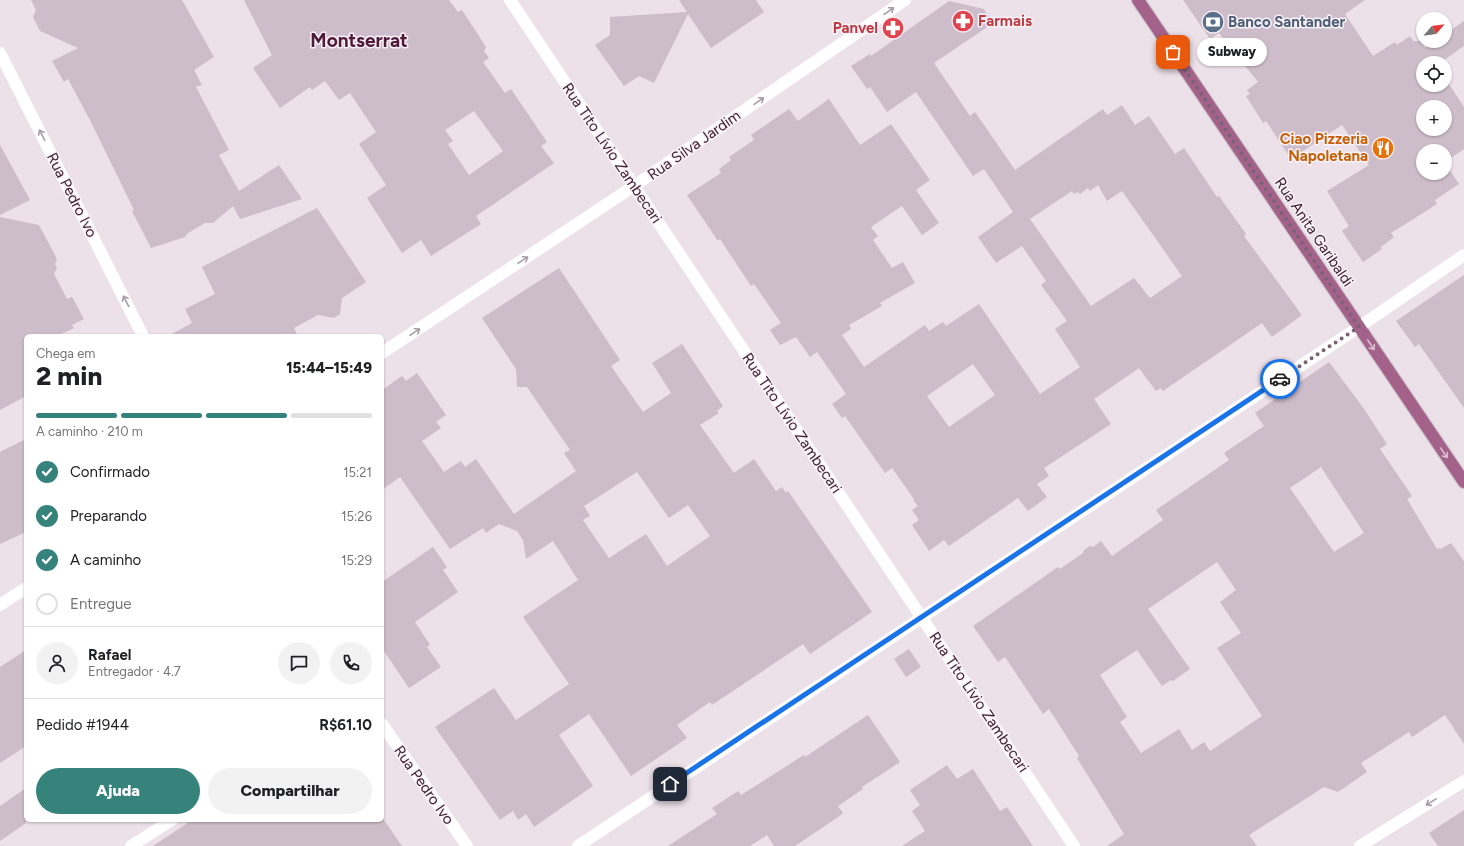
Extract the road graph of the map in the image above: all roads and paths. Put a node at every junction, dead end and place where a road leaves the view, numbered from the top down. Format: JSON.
{"nodes":[{"id":1,"x":510,"y":0,"type":"edge"},
{"id":2,"x":904,"y":0,"type":"edge"},
{"id":3,"x":1138,"y":0,"type":"edge"},
{"id":4,"x":0,"y":53,"type":"edge"},
{"id":5,"x":634,"y":186,"type":"junction"},
{"id":6,"x":1464,"y":255,"type":"edge"},
{"id":7,"x":1359,"y":327,"type":"junction"},
{"id":8,"x":142,"y":334,"type":"edge"},
{"id":9,"x":384,"y":353,"type":"edge"},
{"id":10,"x":1464,"y":482,"type":"edge"},
{"id":11,"x":24,"y":589,"type":"edge"},
{"id":12,"x":0,"y":605,"type":"edge"},
{"id":13,"x":922,"y":618,"type":"junction"},
{"id":14,"x":384,"y":727,"type":"edge"},
{"id":15,"x":1464,"y":781,"type":"edge"},
{"id":16,"x":169,"y":822,"type":"edge"},
{"id":17,"x":131,"y":846,"type":"edge"},
{"id":18,"x":467,"y":846,"type":"edge"},
{"id":19,"x":578,"y":846,"type":"edge"},
{"id":20,"x":1074,"y":846,"type":"edge"},
{"id":21,"x":1360,"y":846,"type":"edge"}],
"edges":[{"from":1,"to":5,"type":"street","name":"Rua Tito Lívio Zambecari"},
{"from":5,"to":2,"type":"street","name":"Rua Silva Jardim","one_way":true},
{"from":3,"to":7,"type":"main road","name":"Rua Anita Garibaldi"},
{"from":8,"to":4,"type":"street","name":"Rua Pedro Ivo","one_way":true},
{"from":9,"to":5,"type":"street","name":"Rua Silva Jardim","one_way":true},
{"from":5,"to":13,"type":"street","name":"Rua Tito Lívio Zambecari"},
{"from":6,"to":7,"type":"street"},
{"from":7,"to":10,"type":"main road","name":"Rua Anita Garibaldi","one_way":true},
{"from":7,"to":13,"type":"street"},
{"from":11,"to":12,"type":"street"},
{"from":13,"to":19,"type":"street"},
{"from":13,"to":20,"type":"street","name":"Rua Tito Lívio Zambecari"},
{"from":14,"to":18,"type":"street","name":"Rua Pedro Ivo"},
{"from":15,"to":21,"type":"street","one_way":true},
{"from":16,"to":17,"type":"street"}]}
